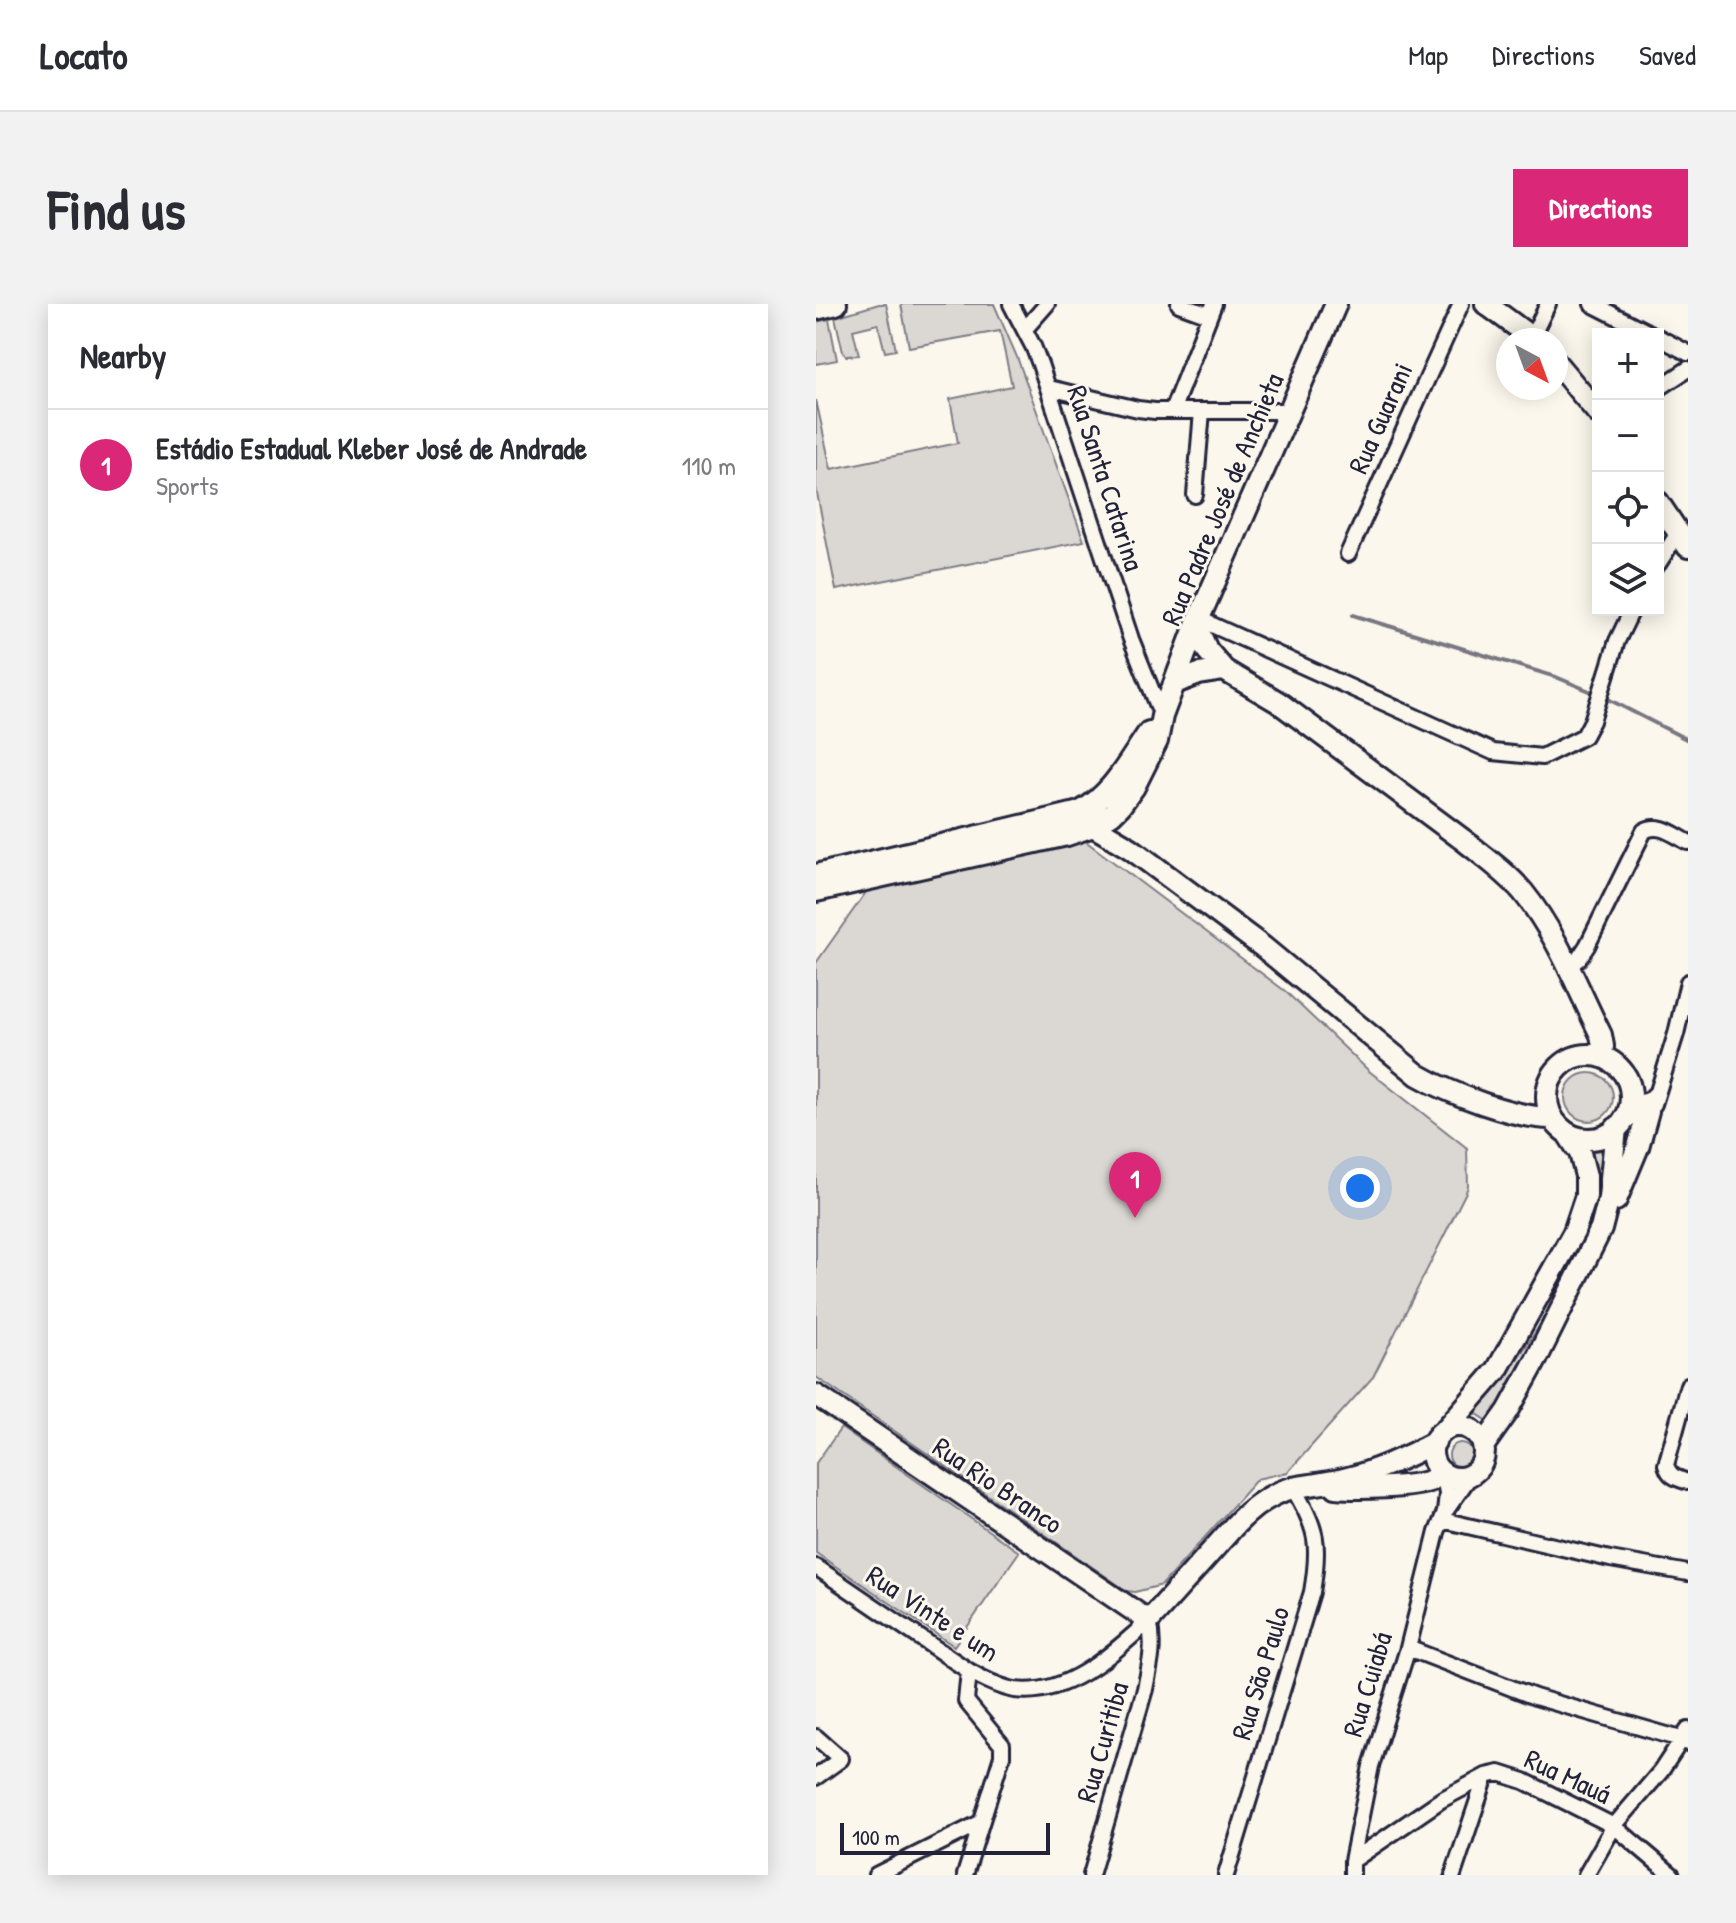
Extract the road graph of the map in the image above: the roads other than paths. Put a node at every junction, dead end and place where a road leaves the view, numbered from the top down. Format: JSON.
{"nodes":[{"id":1,"x":836,"y":304,"type":"edge"},
{"id":2,"x":1011,"y":304,"type":"edge"},
{"id":3,"x":1047,"y":304,"type":"edge"},
{"id":4,"x":1179,"y":304,"type":"edge"},
{"id":5,"x":1336,"y":304,"type":"edge"},
{"id":6,"x":1461,"y":304,"type":"edge"},
{"id":7,"x":1486,"y":304,"type":"edge"},
{"id":8,"x":1548,"y":304,"type":"edge"},
{"id":9,"x":1592,"y":304,"type":"edge"},
{"id":10,"x":816,"y":309,"type":"edge"},
{"id":11,"x":1211,"y":309,"type":"edge"},
{"id":12,"x":1520,"y":328,"type":"edge"},
{"id":13,"x":1538,"y":328,"type":"edge"},
{"id":14,"x":1639,"y":328,"type":"edge"},
{"id":15,"x":1025,"y":329,"type":"junction"},
{"id":16,"x":1664,"y":340,"type":"edge"},
{"id":17,"x":1688,"y":353,"type":"edge"},
{"id":18,"x":1688,"y":369,"type":"edge"},
{"id":19,"x":1568,"y":377,"type":"edge"},
{"id":20,"x":1664,"y":385,"type":"edge"},
{"id":21,"x":1049,"y":388,"type":"junction"},
{"id":22,"x":1592,"y":406,"type":"edge"},
{"id":23,"x":1172,"y":411,"type":"junction"},
{"id":24,"x":1202,"y":411,"type":"junction"},
{"id":25,"x":1290,"y":411,"type":"junction"},
{"id":26,"x":1195,"y":495,"type":"dead end"},
{"id":27,"x":1664,"y":511,"type":"edge"},
{"id":28,"x":1683,"y":540,"type":"edge"},
{"id":29,"x":1348,"y":554,"type":"dead end"},
{"id":30,"x":1664,"y":558,"type":"edge"},
{"id":31,"x":1629,"y":616,"type":"edge"},
{"id":32,"x":1197,"y":622,"type":"junction"},
{"id":33,"x":1224,"y":670,"type":"junction"},
{"id":34,"x":1175,"y":683,"type":"junction"},
{"id":35,"x":1162,"y":716,"type":"junction"},
{"id":36,"x":1093,"y":826,"type":"junction"},
{"id":37,"x":1688,"y":842,"type":"edge"},
{"id":38,"x":816,"y":875,"type":"edge"},
{"id":39,"x":816,"y":891,"type":"edge"},
{"id":40,"x":1567,"y":968,"type":"junction"},
{"id":41,"x":1688,"y":982,"type":"edge"},
{"id":42,"x":1602,"y":1057,"type":"junction"},
{"id":43,"x":1630,"y":1116,"type":"junction"},
{"id":44,"x":1552,"y":1118,"type":"junction"},
{"id":45,"x":1567,"y":1133,"type":"junction"},
{"id":46,"x":1601,"y":1229,"type":"junction"},
{"id":47,"x":1688,"y":1385,"type":"edge"},
{"id":48,"x":816,"y":1395,"type":"edge"},
{"id":49,"x":1440,"y":1436,"type":"junction"},
{"id":50,"x":1484,"y":1445,"type":"junction"},
{"id":51,"x":1443,"y":1473,"type":"junction"},
{"id":52,"x":1472,"y":1473,"type":"junction"},
{"id":53,"x":1688,"y":1482,"type":"edge"},
{"id":54,"x":1316,"y":1485,"type":"junction"},
{"id":55,"x":1293,"y":1488,"type":"junction"},
{"id":56,"x":1444,"y":1516,"type":"junction"},
{"id":57,"x":816,"y":1567,"type":"edge"},
{"id":58,"x":1688,"y":1573,"type":"edge"},
{"id":59,"x":1149,"y":1621,"type":"junction"},
{"id":60,"x":1408,"y":1648,"type":"junction"},
{"id":61,"x":969,"y":1671,"type":"junction"},
{"id":62,"x":816,"y":1737,"type":"edge"},
{"id":63,"x":1686,"y":1737,"type":"edge"},
{"id":64,"x":1486,"y":1776,"type":"junction"},
{"id":65,"x":816,"y":1777,"type":"edge"},
{"id":66,"x":980,"y":1823,"type":"junction"},
{"id":67,"x":1614,"y":1826,"type":"junction"},
{"id":68,"x":1352,"y":1868,"type":"edge"},
{"id":69,"x":876,"y":1875,"type":"edge"},
{"id":70,"x":965,"y":1875,"type":"edge"},
{"id":71,"x":1091,"y":1875,"type":"edge"},
{"id":72,"x":1226,"y":1875,"type":"edge"},
{"id":73,"x":1453,"y":1875,"type":"edge"},
{"id":74,"x":1586,"y":1875,"type":"edge"},
{"id":75,"x":1672,"y":1875,"type":"edge"}],
"edges":[{"from":1,"to":10,"type":"street"},
{"from":2,"to":15,"type":"street","name":"Rua Santa Catarina"},
{"from":3,"to":15,"type":"street"},
{"from":4,"to":11,"type":"street"},
{"from":5,"to":25,"type":"street","name":"Rua Padre José de Anchieta"},
{"from":6,"to":29,"type":"street","name":"Rua Guarani"},
{"from":7,"to":12,"type":"street"},
{"from":8,"to":13,"type":"street"},
{"from":9,"to":14,"type":"street"},
{"from":11,"to":23,"type":"street"},
{"from":15,"to":21,"type":"street","name":"Rua Santa Catarina"},
{"from":16,"to":17,"type":"street"},
{"from":18,"to":20,"type":"street"},
{"from":19,"to":22,"type":"street"},
{"from":21,"to":23,"type":"street"},
{"from":21,"to":35,"type":"street","name":"Rua Santa Catarina"},
{"from":23,"to":24,"type":"street"},
{"from":24,"to":25,"type":"street"},
{"from":24,"to":26,"type":"street"},
{"from":25,"to":32,"type":"street","name":"Rua Padre José de Anchieta"},
{"from":27,"to":28,"type":"street"},
{"from":28,"to":30,"type":"street"},
{"from":31,"to":32,"type":"street"},
{"from":32,"to":33,"type":"street"},
{"from":32,"to":34,"type":"street","name":"Rua Padre José de Anchieta"},
{"from":33,"to":34,"type":"street"},
{"from":33,"to":40,"type":"street"},
{"from":34,"to":35,"type":"street","name":"Rua Padre José de Anchieta"},
{"from":35,"to":36,"type":"street"},
{"from":35,"to":38,"type":"street"},
{"from":36,"to":39,"type":"street"},
{"from":36,"to":44,"type":"street"},
{"from":37,"to":40,"type":"street"},
{"from":40,"to":42,"type":"street"},
{"from":41,"to":43,"type":"street"},
{"from":42,"to":43,"type":"street"},
{"from":42,"to":44,"type":"street"},
{"from":43,"to":45,"type":"street"},
{"from":43,"to":46,"type":"street"},
{"from":43,"to":46,"type":"street"},
{"from":44,"to":45,"type":"street"},
{"from":45,"to":49,"type":"street"},
{"from":46,"to":50,"type":"street"},
{"from":47,"to":53,"type":"street"},
{"from":48,"to":59,"type":"street","name":"Rua Rio Branco"},
{"from":49,"to":50,"type":"street"},
{"from":49,"to":51,"type":"street"},
{"from":49,"to":54,"type":"street"},
{"from":50,"to":52,"type":"street"},
{"from":51,"to":52,"type":"street"},
{"from":51,"to":54,"type":"street"},
{"from":51,"to":56,"type":"street","name":"Rua Cuiabá"},
{"from":52,"to":56,"type":"street","name":"Rua Cuiabá"},
{"from":54,"to":55,"type":"street"},
{"from":55,"to":59,"type":"street"},
{"from":55,"to":72,"type":"street","name":"Rua São Paulo"},
{"from":56,"to":58,"type":"street"},
{"from":56,"to":60,"type":"street","name":"Rua Cuiabá"},
{"from":57,"to":61,"type":"street","name":"Rua Vinte e um"},
{"from":59,"to":61,"type":"street","name":"Rua Vinte e um"},
{"from":59,"to":71,"type":"street","name":"Rua Curitiba"},
{"from":60,"to":63,"type":"street"},
{"from":60,"to":68,"type":"street","name":"Rua Cuiabá"},
{"from":61,"to":66,"type":"street"},
{"from":62,"to":65,"type":"street"},
{"from":63,"to":67,"type":"street"},
{"from":64,"to":67,"type":"street","name":"Rua Mauá"},
{"from":64,"to":68,"type":"street","name":"Rua Mauá"},
{"from":64,"to":73,"type":"street"},
{"from":66,"to":69,"type":"street"},
{"from":66,"to":70,"type":"street"},
{"from":67,"to":74,"type":"street"},
{"from":67,"to":75,"type":"street","name":"Rua Mauá"}]}
